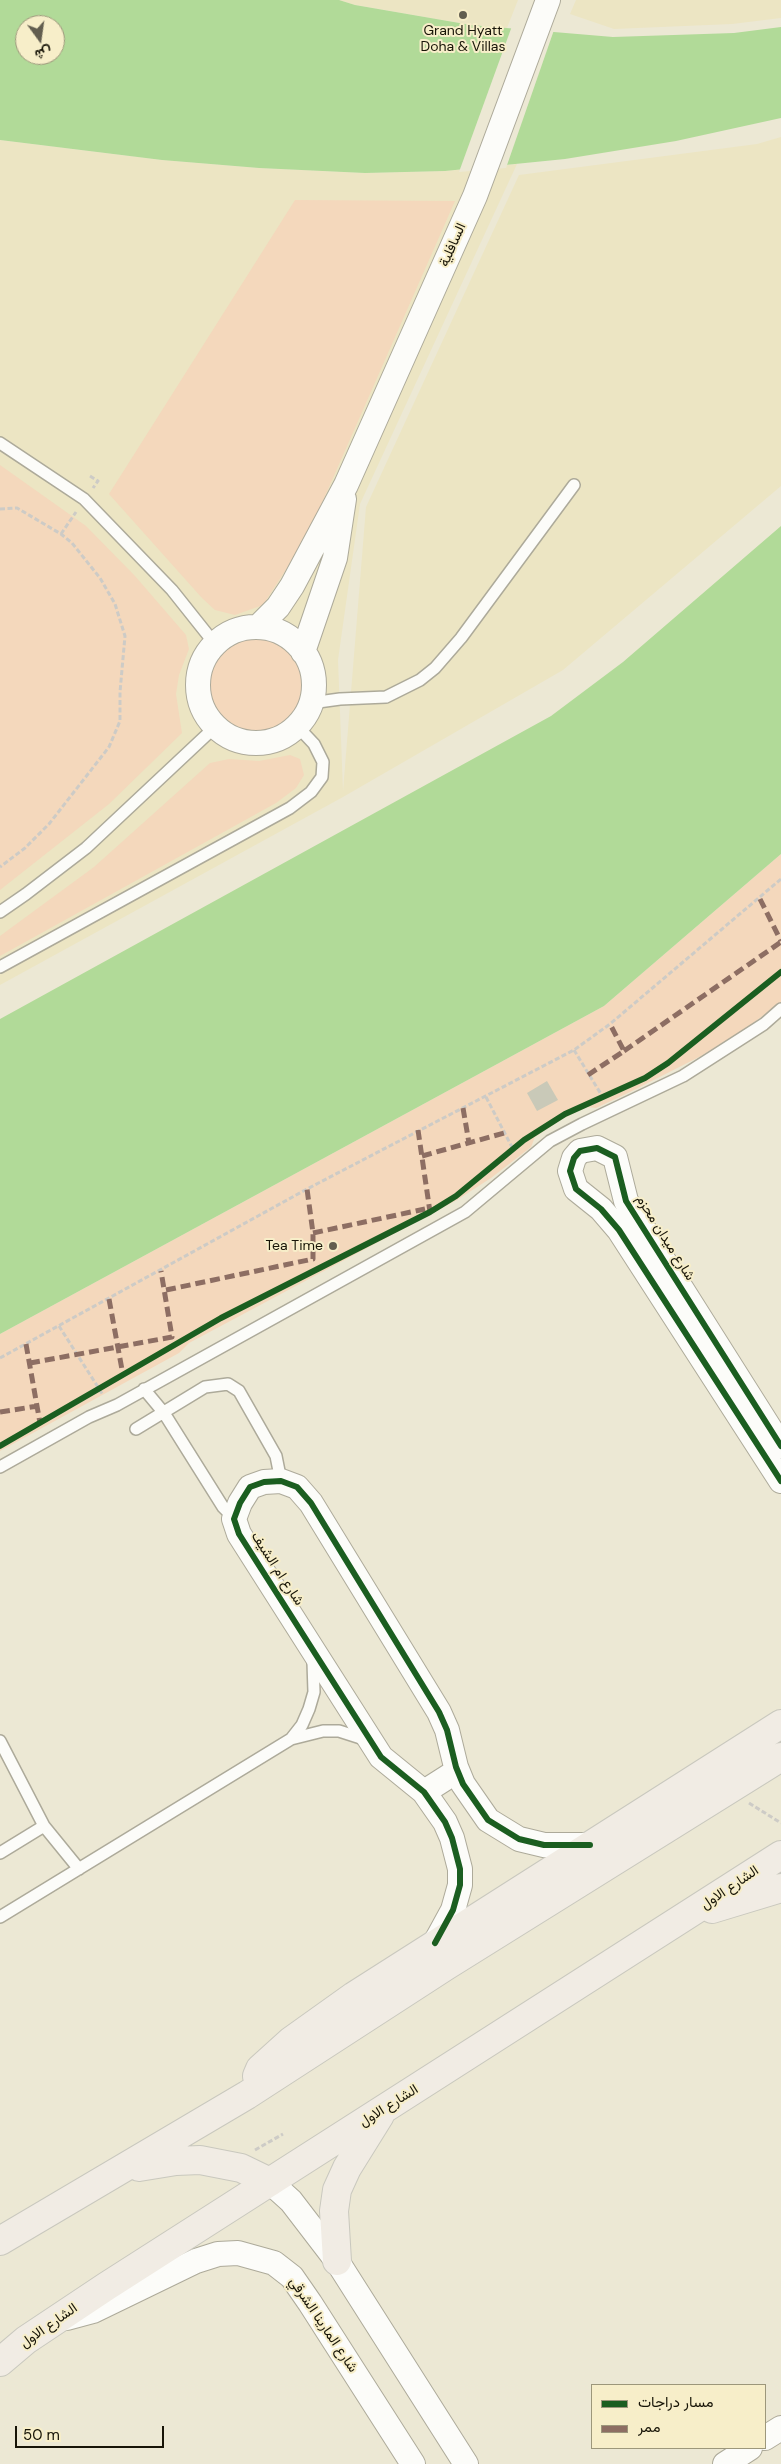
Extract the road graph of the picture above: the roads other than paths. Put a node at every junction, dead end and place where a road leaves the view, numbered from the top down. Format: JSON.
{"nodes":[{"id":1,"x":546,"y":5,"type":"edge"},
{"id":2,"x":0,"y":443,"type":"edge"},
{"id":3,"x":346,"y":485,"type":"junction"},
{"id":4,"x":574,"y":485,"type":"dead end"},
{"id":5,"x":258,"y":627,"type":"junction"},
{"id":6,"x":215,"y":644,"type":"junction"},
{"id":7,"x":303,"y":652,"type":"junction"},
{"id":8,"x":311,"y":703,"type":"junction"},
{"id":9,"x":297,"y":726,"type":"junction"},
{"id":10,"x":216,"y":727,"type":"junction"},
{"id":11,"x":0,"y":912,"type":"edge"},
{"id":12,"x":0,"y":967,"type":"edge"},
{"id":13,"x":781,"y":1009,"type":"edge"},
{"id":14,"x":144,"y":1389,"type":"junction"},
{"id":15,"x":164,"y":1413,"type":"junction"},
{"id":16,"x":136,"y":1429,"type":"dead end"},
{"id":17,"x":781,"y":1446,"type":"edge"},
{"id":18,"x":0,"y":1467,"type":"edge"},
{"id":19,"x":281,"y":1480,"type":"junction"},
{"id":20,"x":781,"y":1481,"type":"edge"},
{"id":21,"x":234,"y":1518,"type":"junction"},
{"id":22,"x":307,"y":1640,"type":"junction"},
{"id":23,"x":781,"y":1724,"type":"edge"},
{"id":24,"x":291,"y":1740,"type":"junction"},
{"id":25,"x":0,"y":1741,"type":"edge"},
{"id":26,"x":370,"y":1742,"type":"junction"},
{"id":27,"x":781,"y":1757,"type":"edge"},
{"id":28,"x":457,"y":1771,"type":"junction"},
{"id":29,"x":424,"y":1792,"type":"junction"},
{"id":30,"x":44,"y":1826,"type":"junction"},
{"id":31,"x":590,"y":1845,"type":"junction"},
{"id":32,"x":0,"y":1853,"type":"edge"},
{"id":33,"x":781,"y":1855,"type":"edge"},
{"id":34,"x":79,"y":1869,"type":"junction"},
{"id":35,"x":781,"y":1888,"type":"edge"},
{"id":36,"x":694,"y":1912,"type":"junction"},
{"id":37,"x":0,"y":1917,"type":"edge"},
{"id":38,"x":434,"y":1943,"type":"junction"},
{"id":39,"x":247,"y":2095,"type":"junction"},
{"id":40,"x":383,"y":2110,"type":"junction"},
{"id":41,"x":116,"y":2174,"type":"junction"},
{"id":42,"x":270,"y":2182,"type":"junction"},
{"id":43,"x":0,"y":2241,"type":"edge"},
{"id":44,"x":337,"y":2262,"type":"junction"},
{"id":45,"x":54,"y":2321,"type":"junction"},
{"id":46,"x":0,"y":2362,"type":"edge"},
{"id":47,"x":781,"y":2428,"type":"edge"},
{"id":48,"x":766,"y":2437,"type":"edge"},
{"id":49,"x":748,"y":2449,"type":"edge"},
{"id":50,"x":413,"y":2464,"type":"edge"},
{"id":51,"x":466,"y":2464,"type":"edge"},
{"id":52,"x":725,"y":2464,"type":"edge"}],
"edges":[{"from":1,"to":3,"type":"street","name":"السافلية"},
{"from":2,"to":6,"type":"lane"},
{"from":3,"to":5,"type":"street","name":"السافلية"},
{"from":3,"to":7,"type":"street","name":"السافلية"},
{"from":4,"to":8,"type":"lane"},
{"from":5,"to":6,"type":"street"},
{"from":5,"to":7,"type":"street"},
{"from":6,"to":10,"type":"street"},
{"from":7,"to":8,"type":"street"},
{"from":8,"to":9,"type":"street"},
{"from":9,"to":10,"type":"street"},
{"from":9,"to":12,"type":"lane"},
{"from":10,"to":11,"type":"lane"},
{"from":13,"to":14,"type":"lane"},
{"from":14,"to":15,"type":"lane"},
{"from":14,"to":18,"type":"lane"},
{"from":15,"to":16,"type":"lane"},
{"from":15,"to":19,"type":"lane"},
{"from":15,"to":21,"type":"lane"},
{"from":17,"to":20,"type":"street","name":"شارع ميدان محزم"},
{"from":19,"to":21,"type":"street"},
{"from":19,"to":28,"type":"street"},
{"from":21,"to":22,"type":"street","name":"شارع ام الشيف"},
{"from":22,"to":24,"type":"lane"},
{"from":22,"to":26,"type":"street","name":"شارع ام الشيف"},
{"from":23,"to":31,"type":"main road"},
{"from":24,"to":26,"type":"lane"},
{"from":24,"to":34,"type":"lane"},
{"from":25,"to":30,"type":"lane"},
{"from":26,"to":29,"type":"street","name":"شارع ام الشيف"},
{"from":27,"to":39,"type":"main road"},
{"from":28,"to":29,"type":"street"},
{"from":28,"to":31,"type":"street"},
{"from":29,"to":38,"type":"street","name":"شارع ام الشيف"},
{"from":30,"to":32,"type":"lane"},
{"from":30,"to":34,"type":"lane"},
{"from":31,"to":38,"type":"main road"},
{"from":33,"to":36,"type":"main road","name":"الشارع الاول"},
{"from":34,"to":37,"type":"lane"},
{"from":35,"to":36,"type":"main road"},
{"from":36,"to":40,"type":"main road","name":"الشارع الاول"},
{"from":38,"to":39,"type":"main road"},
{"from":39,"to":41,"type":"main road"},
{"from":40,"to":42,"type":"main road","name":"الشارع الاول"},
{"from":40,"to":44,"type":"main road"},
{"from":41,"to":42,"type":"main road"},
{"from":41,"to":43,"type":"main road"},
{"from":42,"to":44,"type":"street"},
{"from":42,"to":45,"type":"main road","name":"الشارع الاول"},
{"from":44,"to":51,"type":"street"},
{"from":45,"to":46,"type":"main road","name":"الشارع الاول"},
{"from":45,"to":50,"type":"street","name":"شارع المارينا الشرقي"},
{"from":47,"to":48,"type":"street"},
{"from":49,"to":52,"type":"street"}]}
